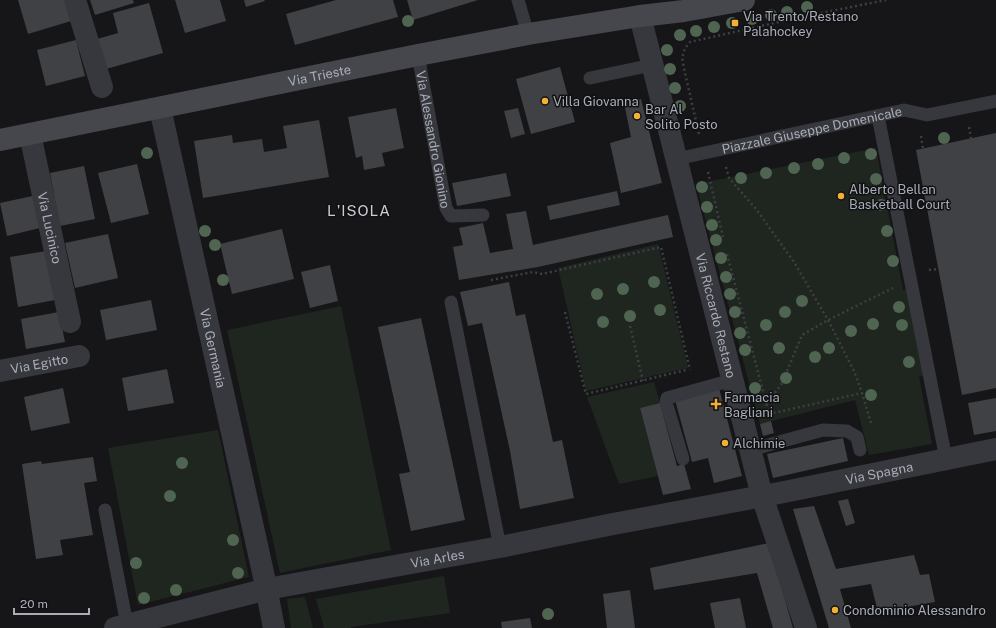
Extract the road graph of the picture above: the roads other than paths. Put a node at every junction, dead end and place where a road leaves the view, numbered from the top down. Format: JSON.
{"nodes":[{"id":1,"x":75,"y":0,"type":"edge"},
{"id":2,"x":518,"y":0,"type":"edge"},
{"id":3,"x":744,"y":0,"type":"edge"},
{"id":4,"x":637,"y":8,"type":"edge"},
{"id":5,"x":528,"y":34,"type":"junction"},
{"id":6,"x":418,"y":55,"type":"junction"},
{"id":7,"x":652,"y":65,"type":"junction"},
{"id":8,"x":590,"y":78,"type":"dead end"},
{"id":9,"x":102,"y":87,"type":"dead end"},
{"id":10,"x":996,"y":101,"type":"edge"},
{"id":11,"x":160,"y":108,"type":"junction"},
{"id":12,"x":878,"y":116,"type":"junction"},
{"id":13,"x":30,"y":134,"type":"junction"},
{"id":14,"x":0,"y":140,"type":"edge"},
{"id":15,"x":676,"y":159,"type":"junction"},
{"id":16,"x":482,"y":214,"type":"dead end"},
{"id":17,"x":451,"y":302,"type":"dead end"},
{"id":18,"x":70,"y":322,"type":"dead end"},
{"id":19,"x":79,"y":356,"type":"dead end"},
{"id":20,"x":0,"y":371,"type":"edge"},
{"id":21,"x":732,"y":380,"type":"junction"},
{"id":22,"x":996,"y":448,"type":"edge"},
{"id":23,"x":750,"y":450,"type":"junction"},
{"id":24,"x":860,"y":450,"type":"dead end"},
{"id":25,"x":683,"y":459,"type":"dead end"},
{"id":26,"x":946,"y":459,"type":"junction"},
{"id":27,"x":762,"y":496,"type":"junction"},
{"id":28,"x":105,"y":510,"type":"dead end"},
{"id":29,"x":500,"y":547,"type":"junction"},
{"id":30,"x":267,"y":589,"type":"junction"},
{"id":31,"x":121,"y":627,"type":"edge"},
{"id":32,"x":274,"y":628,"type":"edge"},
{"id":33,"x":806,"y":628,"type":"edge"}],
"edges":[{"from":1,"to":9,"type":"street"},
{"from":2,"to":5,"type":"lane"},
{"from":3,"to":4,"type":"street","name":"Via Trieste"},
{"from":4,"to":5,"type":"street","name":"Via Trieste"},
{"from":4,"to":7,"type":"street","name":"Via Riccardo Restano"},
{"from":5,"to":6,"type":"street","name":"Via Trieste"},
{"from":6,"to":11,"type":"street","name":"Via Trieste"},
{"from":6,"to":16,"type":"lane","name":"Via Alessandro Gionino"},
{"from":7,"to":8,"type":"lane"},
{"from":7,"to":15,"type":"street","name":"Via Riccardo Restano"},
{"from":10,"to":12,"type":"lane","name":"Piazzale Giuseppe Domenicale"},
{"from":11,"to":13,"type":"street","name":"Via Trieste"},
{"from":11,"to":30,"type":"street","name":"Via Germania"},
{"from":12,"to":15,"type":"lane","name":"Piazzale Giuseppe Domenicale"},
{"from":12,"to":26,"type":"lane"},
{"from":13,"to":14,"type":"street","name":"Via Trieste"},
{"from":13,"to":18,"type":"street","name":"Via Lucinico"},
{"from":15,"to":21,"type":"street","name":"Via Riccardo Restano"},
{"from":17,"to":29,"type":"lane"},
{"from":19,"to":20,"type":"street","name":"Via Egitto"},
{"from":21,"to":23,"type":"street","name":"Via Riccardo Restano"},
{"from":21,"to":25,"type":"lane"},
{"from":22,"to":26,"type":"street","name":"Via Spagna"},
{"from":23,"to":24,"type":"lane"},
{"from":23,"to":27,"type":"street","name":"Via Riccardo Restano"},
{"from":26,"to":27,"type":"street","name":"Via Spagna"},
{"from":27,"to":29,"type":"street","name":"Via Arles"},
{"from":27,"to":33,"type":"street","name":"Via Riccardo Restano"},
{"from":28,"to":31,"type":"lane"},
{"from":29,"to":30,"type":"street","name":"Via Arles"},
{"from":30,"to":31,"type":"street","name":"Via Arles"},
{"from":30,"to":32,"type":"street","name":"Via Germania"}]}
